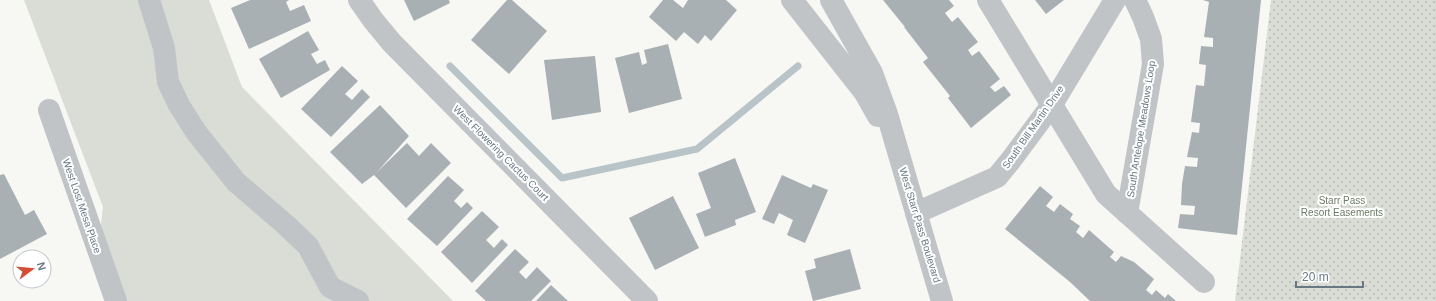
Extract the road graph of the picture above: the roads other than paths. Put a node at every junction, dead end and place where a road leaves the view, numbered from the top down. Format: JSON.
{"nodes":[{"id":1,"x":149,"y":0,"type":"edge"},
{"id":2,"x":359,"y":0,"type":"edge"},
{"id":3,"x":792,"y":0,"type":"edge"},
{"id":4,"x":831,"y":0,"type":"edge"},
{"id":5,"x":988,"y":0,"type":"edge"},
{"id":6,"x":1115,"y":0,"type":"edge"},
{"id":7,"x":1135,"y":0,"type":"edge"},
{"id":8,"x":1051,"y":106,"type":"junction"},
{"id":9,"x":49,"y":110,"type":"dead end"},
{"id":10,"x":897,"y":150,"type":"junction"},
{"id":11,"x":916,"y":213,"type":"junction"},
{"id":12,"x":1127,"y":213,"type":"junction"},
{"id":13,"x":1204,"y":282,"type":"dead end"},
{"id":14,"x":116,"y":301,"type":"edge"},
{"id":15,"x":358,"y":301,"type":"edge"},
{"id":16,"x":647,"y":301,"type":"edge"},
{"id":17,"x":942,"y":301,"type":"edge"}],
"edges":[{"from":1,"to":15,"type":"street"},
{"from":2,"to":16,"type":"street","name":"West Flowering Cactus Court"},
{"from":3,"to":10,"type":"street","name":"West Starr Pass Boulevard"},
{"from":4,"to":10,"type":"street","name":"West Starr Pass Boulevard"},
{"from":5,"to":8,"type":"street","name":"South Antelope Meadows Loop"},
{"from":6,"to":8,"type":"street","name":"South Bill Martin Drive"},
{"from":7,"to":12,"type":"street","name":"South Antelope Meadows Loop"},
{"from":8,"to":11,"type":"street","name":"South Bill Martin Drive"},
{"from":8,"to":12,"type":"street","name":"South Antelope Meadows Loop"},
{"from":9,"to":14,"type":"street","name":"West Lost Mesa Place"},
{"from":10,"to":11,"type":"street","name":"West Starr Pass Boulevard"},
{"from":11,"to":17,"type":"street","name":"West Starr Pass Boulevard"},
{"from":12,"to":13,"type":"street","name":"South Antelope Meadows Loop"}]}
